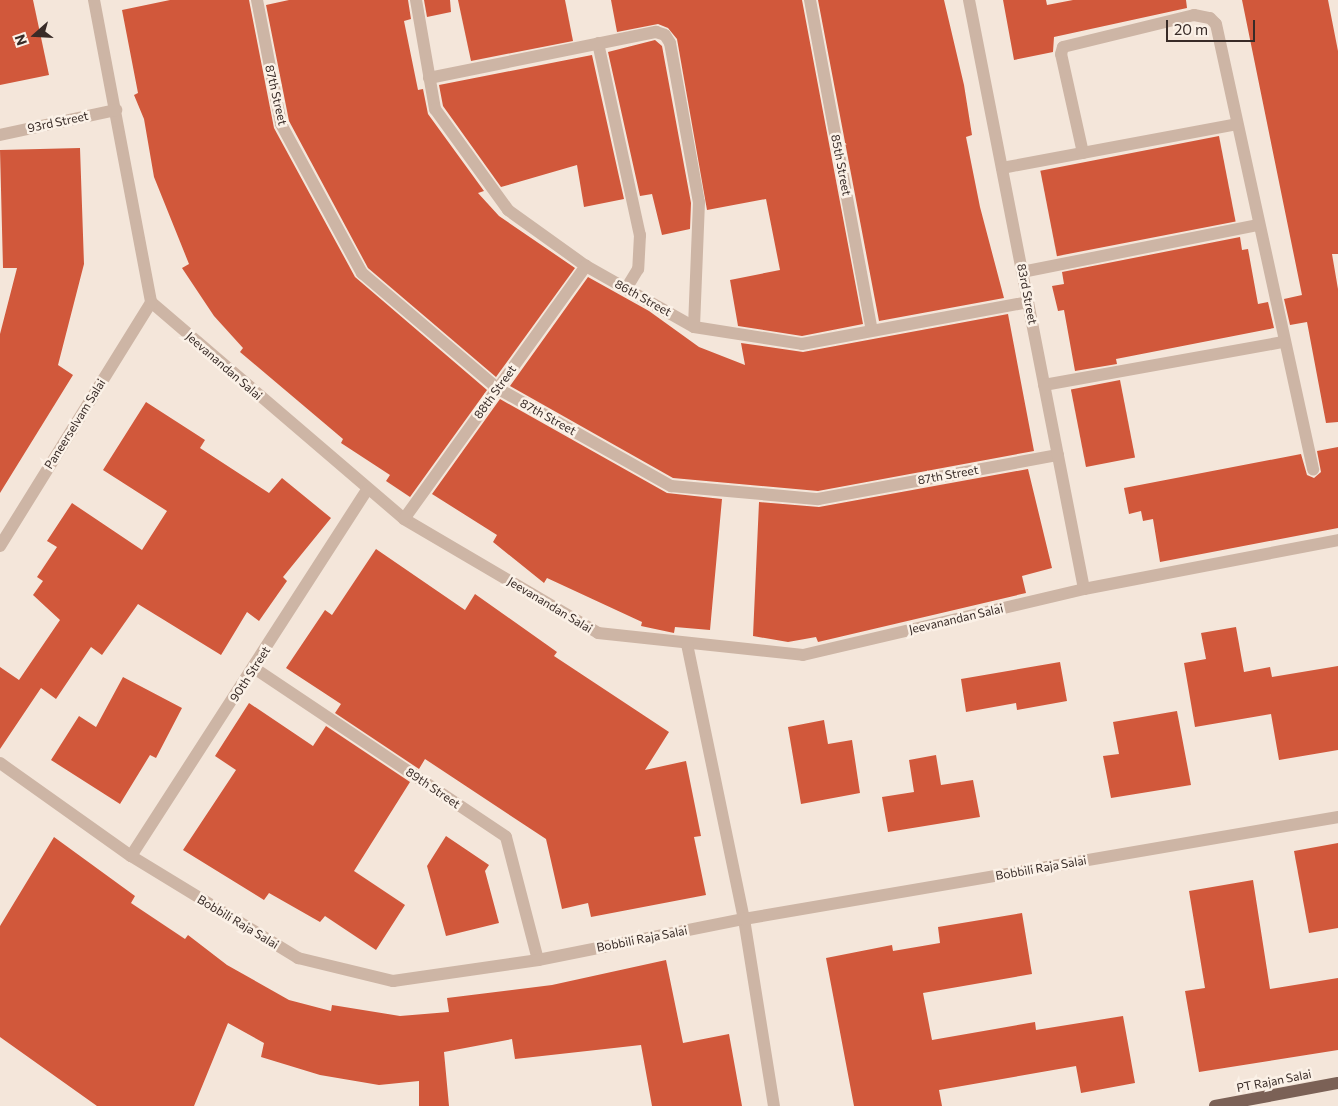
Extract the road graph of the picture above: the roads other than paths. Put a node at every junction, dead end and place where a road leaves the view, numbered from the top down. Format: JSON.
{"nodes":[{"id":1,"x":94,"y":0,"type":"edge"},
{"id":2,"x":257,"y":0,"type":"edge"},
{"id":3,"x":416,"y":0,"type":"edge"},
{"id":4,"x":810,"y":0,"type":"edge"},
{"id":5,"x":970,"y":0,"type":"edge"},
{"id":6,"x":598,"y":43,"type":"junction"},
{"id":7,"x":429,"y":78,"type":"junction"},
{"id":8,"x":116,"y":110,"type":"junction"},
{"id":9,"x":1237,"y":124,"type":"junction"},
{"id":10,"x":0,"y":135,"type":"edge"},
{"id":11,"x":1083,"y":153,"type":"junction"},
{"id":12,"x":1002,"y":168,"type":"junction"},
{"id":13,"x":1258,"y":224,"type":"junction"},
{"id":14,"x":586,"y":266,"type":"junction"},
{"id":15,"x":1022,"y":272,"type":"junction"},
{"id":16,"x":626,"y":289,"type":"junction"},
{"id":17,"x":151,"y":302,"type":"junction"},
{"id":18,"x":1028,"y":302,"type":"junction"},
{"id":19,"x":694,"y":327,"type":"junction"},
{"id":20,"x":872,"y":330,"type":"junction"},
{"id":21,"x":1283,"y":342,"type":"junction"},
{"id":22,"x":1044,"y":385,"type":"junction"},
{"id":23,"x":497,"y":388,"type":"junction"},
{"id":24,"x":1058,"y":455,"type":"junction"},
{"id":25,"x":1313,"y":470,"type":"dead end"},
{"id":26,"x":366,"y":491,"type":"junction"},
{"id":27,"x":404,"y":519,"type":"junction"},
{"id":28,"x":1338,"y":540,"type":"edge"},
{"id":29,"x":0,"y":546,"type":"edge"},
{"id":30,"x":1084,"y":589,"type":"junction"},
{"id":31,"x":687,"y":644,"type":"junction"},
{"id":32,"x":254,"y":668,"type":"junction"},
{"id":33,"x":0,"y":763,"type":"edge"},
{"id":34,"x":1338,"y":817,"type":"edge"},
{"id":35,"x":131,"y":856,"type":"junction"},
{"id":36,"x":744,"y":919,"type":"junction"},
{"id":37,"x":538,"y":960,"type":"junction"},
{"id":38,"x":1338,"y":1083,"type":"edge"},
{"id":39,"x":774,"y":1106,"type":"edge"},
{"id":40,"x":1215,"y":1106,"type":"edge"}],
"edges":[{"from":1,"to":8,"type":"street"},
{"from":2,"to":23,"type":"street","name":"87th Street"},
{"from":3,"to":7,"type":"street","name":"86th Street"},
{"from":4,"to":20,"type":"street","name":"85th Street"},
{"from":5,"to":12,"type":"street","name":"83rd Street"},
{"from":6,"to":7,"type":"street"},
{"from":6,"to":16,"type":"street"},
{"from":6,"to":19,"type":"street"},
{"from":7,"to":14,"type":"street","name":"86th Street"},
{"from":8,"to":10,"type":"street","name":"93rd Street"},
{"from":8,"to":17,"type":"street"},
{"from":9,"to":11,"type":"street"},
{"from":9,"to":11,"type":"street"},
{"from":9,"to":13,"type":"street"},
{"from":11,"to":12,"type":"street"},
{"from":12,"to":15,"type":"street","name":"83rd Street"},
{"from":13,"to":15,"type":"street"},
{"from":13,"to":21,"type":"street"},
{"from":14,"to":16,"type":"street","name":"86th Street"},
{"from":14,"to":23,"type":"street","name":"88th Street"},
{"from":15,"to":18,"type":"street","name":"83rd Street"},
{"from":16,"to":19,"type":"street","name":"86th Street"},
{"from":17,"to":26,"type":"street","name":"Jeevanandan Salai"},
{"from":17,"to":29,"type":"street","name":"Paneerselvam Salai"},
{"from":18,"to":20,"type":"street","name":"86th Street"},
{"from":18,"to":22,"type":"street","name":"83rd Street"},
{"from":19,"to":20,"type":"street","name":"86th Street"},
{"from":21,"to":22,"type":"street"},
{"from":21,"to":25,"type":"street"},
{"from":22,"to":24,"type":"street","name":"83rd Street"},
{"from":23,"to":24,"type":"street","name":"87th Street"},
{"from":23,"to":27,"type":"street","name":"88th Street"},
{"from":24,"to":30,"type":"street","name":"83rd Street"},
{"from":26,"to":27,"type":"street","name":"Jeevanandan Salai"},
{"from":26,"to":32,"type":"street","name":"90th Street"},
{"from":27,"to":31,"type":"street","name":"Jeevanandan Salai"},
{"from":28,"to":30,"type":"street","name":"Jeevanandan Salai"},
{"from":30,"to":31,"type":"street","name":"Jeevanandan Salai"},
{"from":31,"to":36,"type":"street"},
{"from":32,"to":35,"type":"street","name":"90th Street"},
{"from":32,"to":37,"type":"street","name":"89th Street"},
{"from":33,"to":35,"type":"street","name":"Bobbili Raja Salai"},
{"from":34,"to":36,"type":"street","name":"Bobbili Raja Salai"},
{"from":35,"to":37,"type":"street","name":"Bobbili Raja Salai"},
{"from":36,"to":37,"type":"street","name":"Bobbili Raja Salai"},
{"from":36,"to":39,"type":"street"},
{"from":38,"to":40,"type":"main road","name":"PT Rajan Salai"}]}
